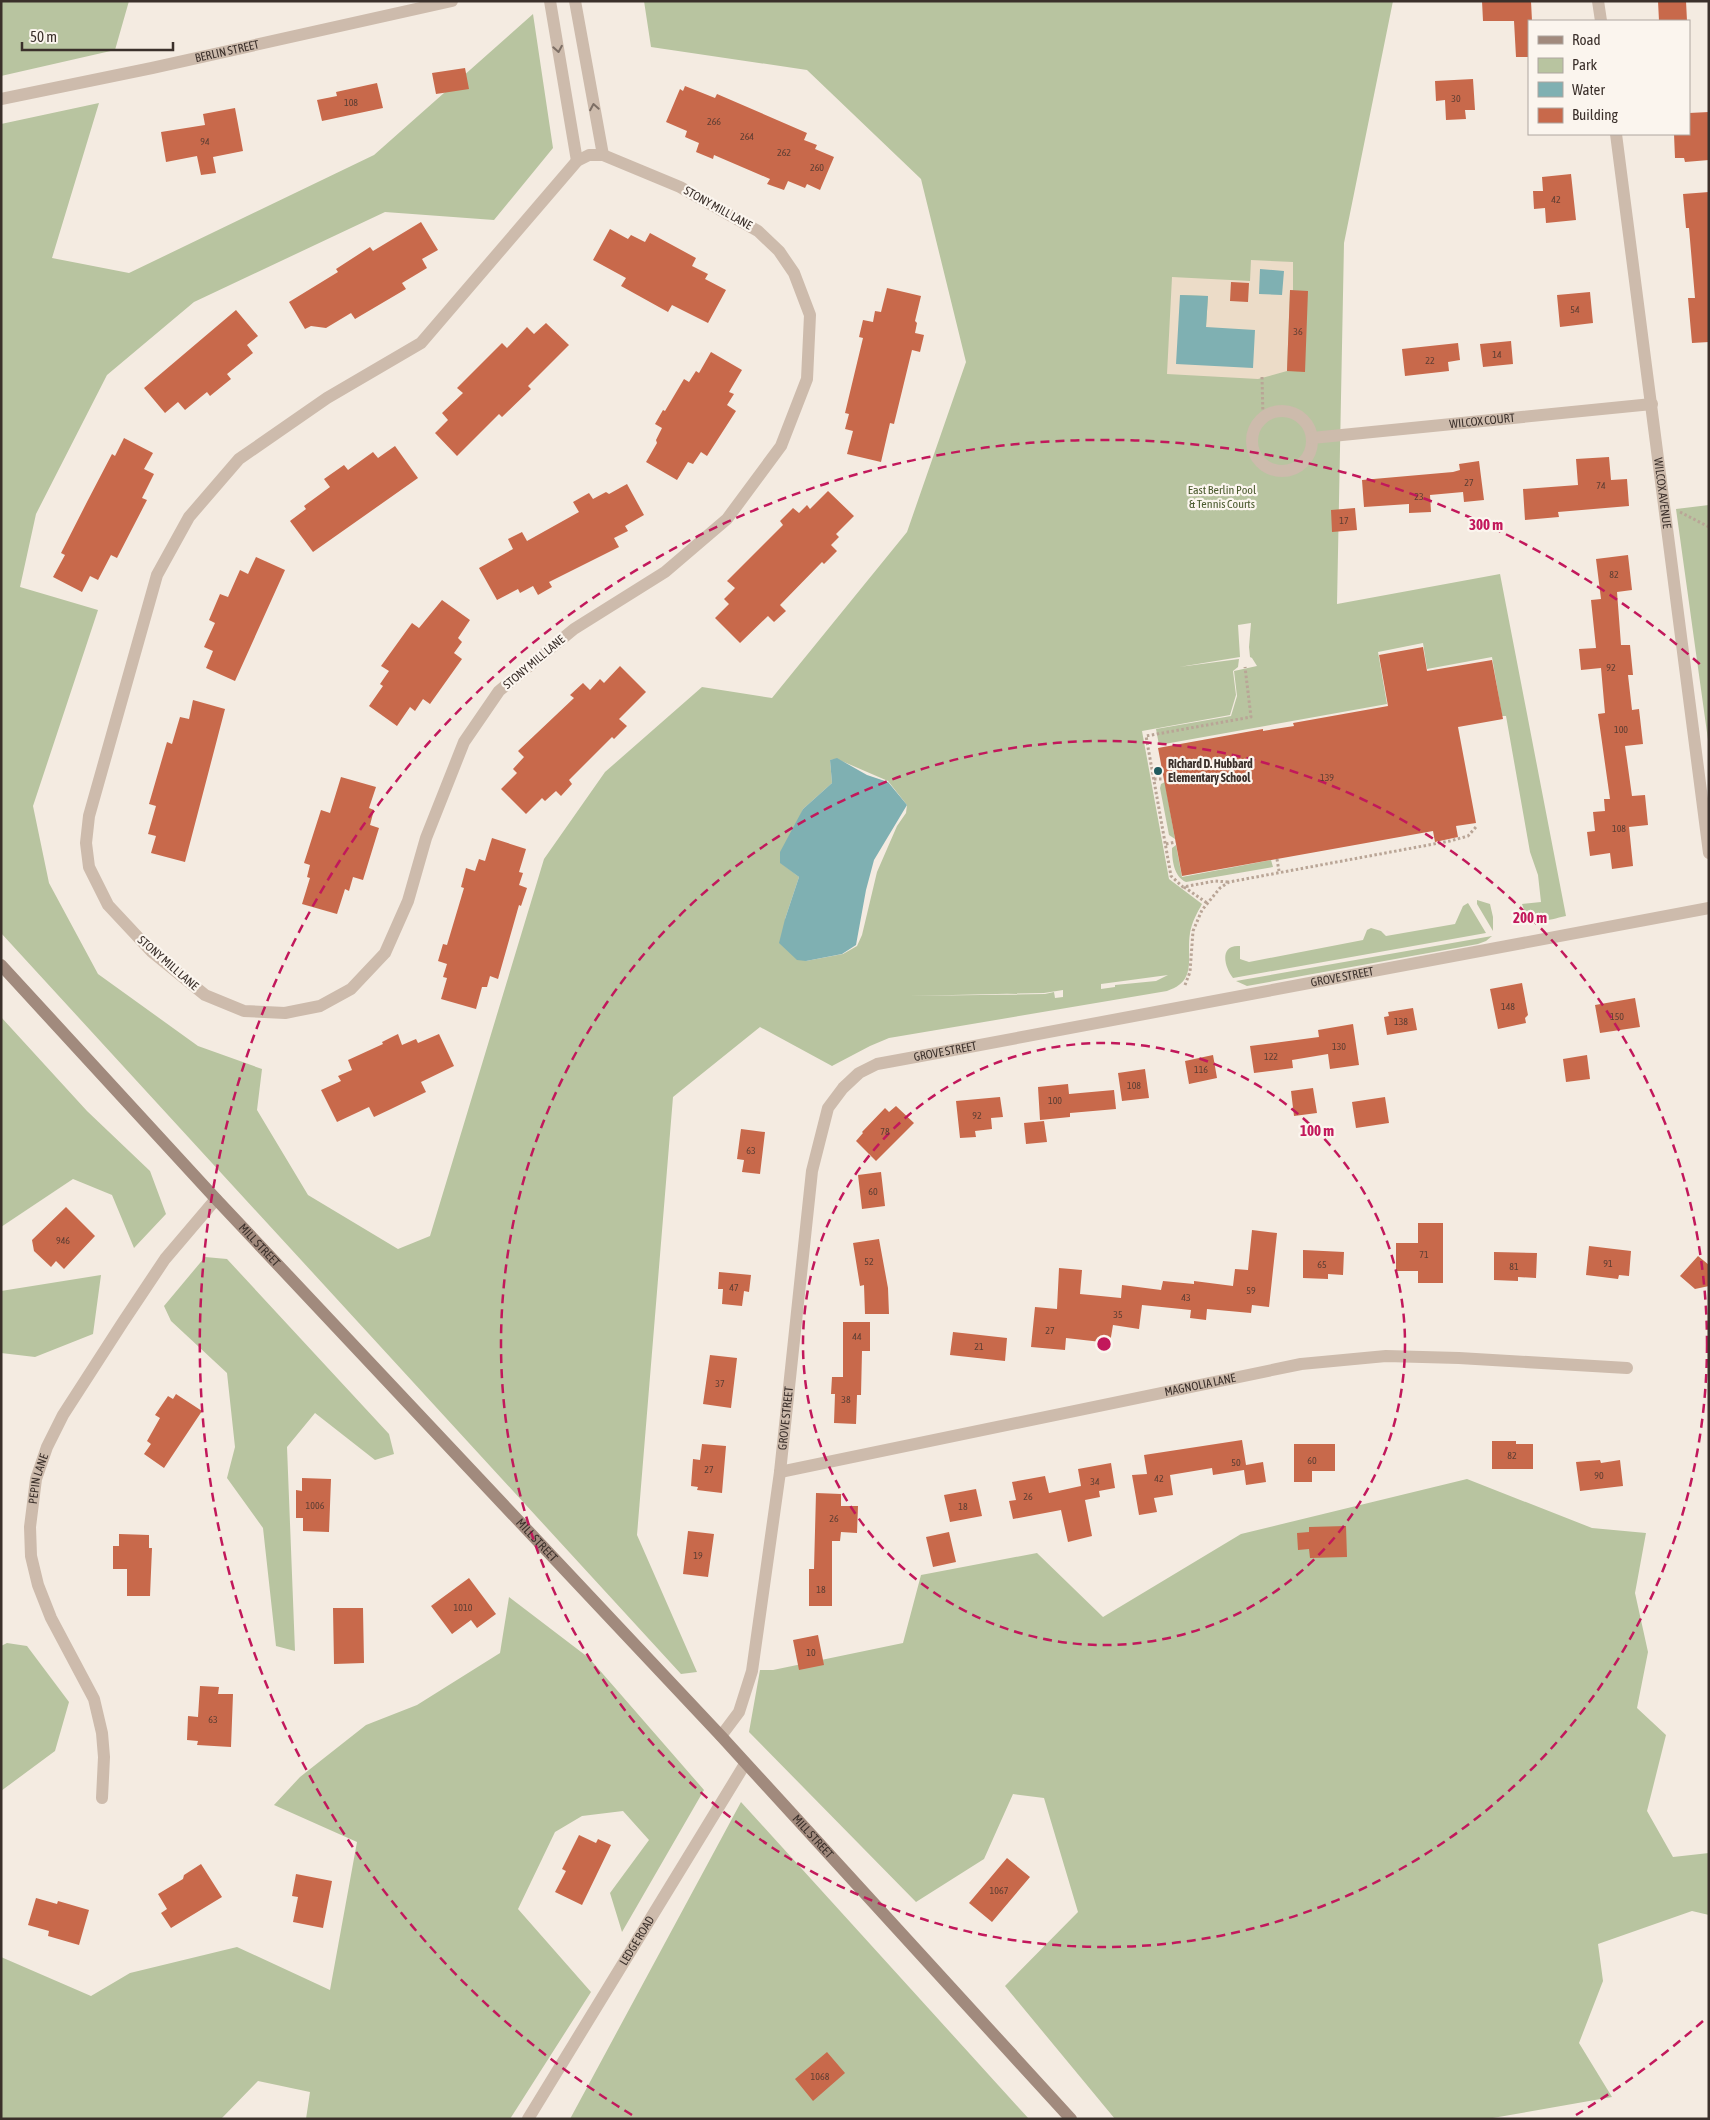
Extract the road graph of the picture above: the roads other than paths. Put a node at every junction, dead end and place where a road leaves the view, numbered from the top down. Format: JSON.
{"nodes":[{"id":1,"x":452,"y":1,"type":"edge"},
{"id":2,"x":550,"y":1,"type":"edge"},
{"id":3,"x":575,"y":1,"type":"edge"},
{"id":4,"x":1598,"y":1,"type":"edge"},
{"id":5,"x":1601,"y":20,"type":"edge"},
{"id":6,"x":1,"y":99,"type":"edge"},
{"id":7,"x":1616,"y":135,"type":"edge"},
{"id":8,"x":603,"y":155,"type":"junction"},
{"id":9,"x":577,"y":161,"type":"junction"},
{"id":10,"x":1652,"y":404,"type":"junction"},
{"id":11,"x":1312,"y":438,"type":"junction"},
{"id":12,"x":1709,"y":853,"type":"edge"},
{"id":13,"x":1709,"y":908,"type":"edge"},
{"id":14,"x":1,"y":965,"type":"edge"},
{"id":15,"x":216,"y":1199,"type":"junction"},
{"id":16,"x":1627,"y":1368,"type":"dead end"},
{"id":17,"x":780,"y":1472,"type":"junction"},
{"id":18,"x":721,"y":1736,"type":"junction"},
{"id":19,"x":745,"y":1764,"type":"junction"},
{"id":20,"x":102,"y":1798,"type":"dead end"},
{"id":21,"x":528,"y":2119,"type":"edge"},
{"id":22,"x":1071,"y":2119,"type":"edge"}],
"edges":[{"from":1,"to":6,"type":"street","name":"BERLIN STREET"},
{"from":2,"to":9,"type":"street","one_way":true},
{"from":8,"to":3,"type":"street","one_way":true},
{"from":4,"to":5,"type":"street"},
{"from":7,"to":10,"type":"street","name":"WILCOX AVENUE"},
{"from":8,"to":9,"type":"street"},
{"from":8,"to":9,"type":"street","name":"STONY MILL LANE"},
{"from":10,"to":11,"type":"street","name":"WILCOX COURT"},
{"from":10,"to":12,"type":"street","name":"WILCOX AVENUE"},
{"from":11,"to":11,"type":"street"},
{"from":13,"to":17,"type":"street","name":"GROVE STREET"},
{"from":14,"to":15,"type":"main road","name":"MILL STREET"},
{"from":15,"to":18,"type":"main road","name":"MILL STREET"},
{"from":15,"to":20,"type":"street","name":"PEPIN LANE"},
{"from":16,"to":17,"type":"street","name":"MAGNOLIA LANE"},
{"from":17,"to":18,"type":"street","name":"GROVE STREET"},
{"from":18,"to":19,"type":"main road","name":"MILL STREET"},
{"from":19,"to":21,"type":"street","name":"LEDGE ROAD"},
{"from":19,"to":22,"type":"main road","name":"MILL STREET"}]}
